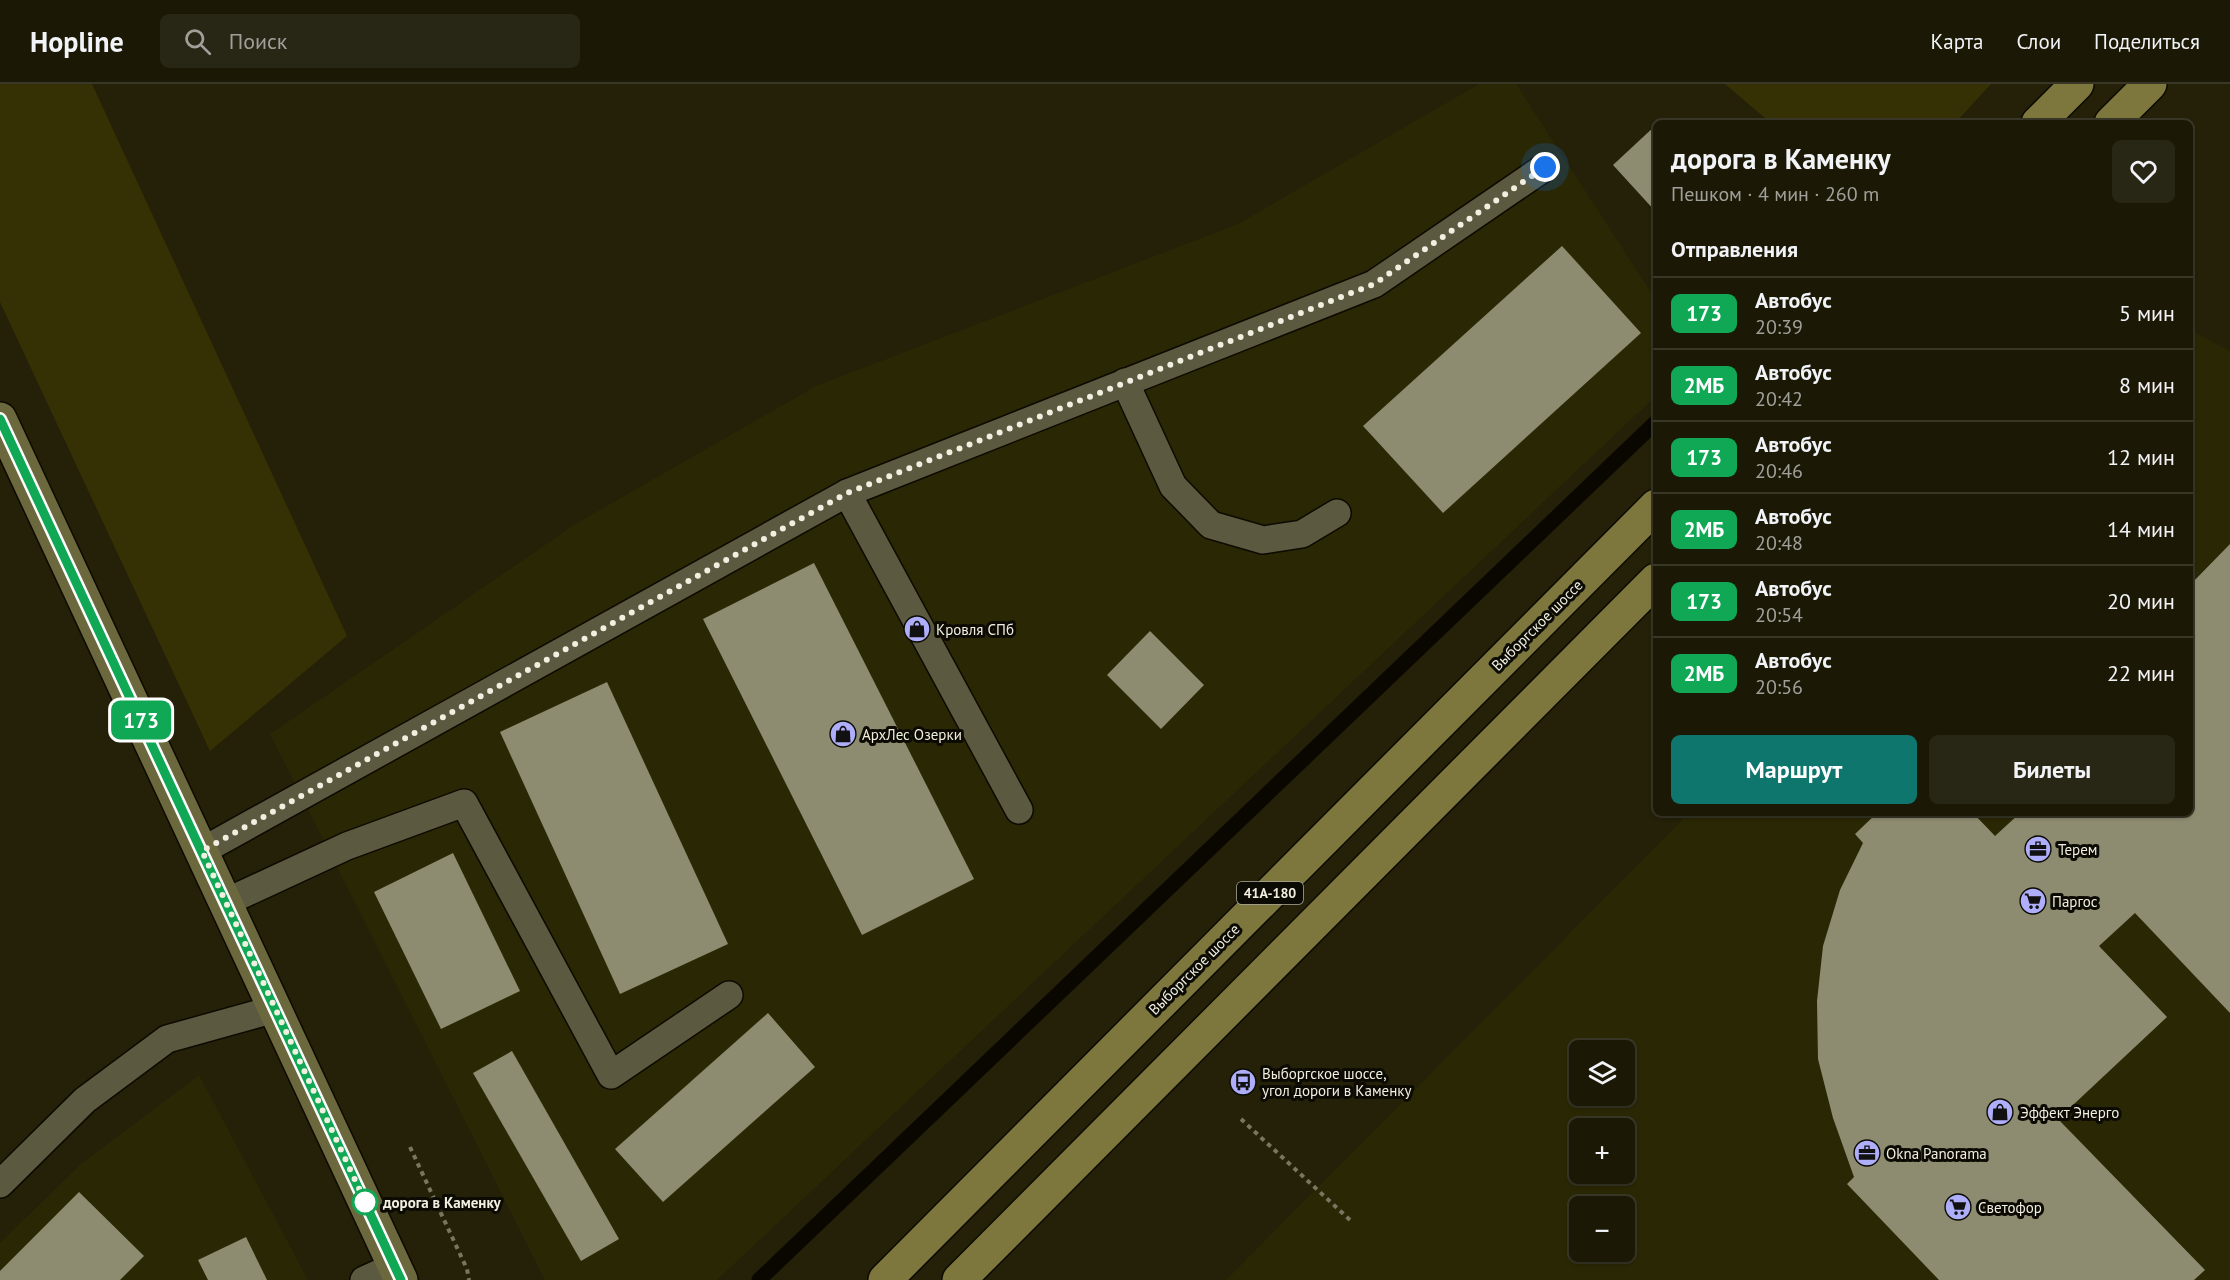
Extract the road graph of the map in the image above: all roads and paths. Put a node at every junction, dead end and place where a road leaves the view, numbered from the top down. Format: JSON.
{"nodes":[{"id":1,"x":2077,"y":84,"type":"edge"},
{"id":2,"x":2150,"y":84,"type":"edge"},
{"id":3,"x":2041,"y":120,"type":"edge"},
{"id":4,"x":2114,"y":120,"type":"edge"},
{"id":5,"x":1545,"y":167,"type":"dead end"},
{"id":6,"x":1125,"y":382,"type":"junction"},
{"id":7,"x":0,"y":419,"type":"edge"},
{"id":8,"x":847,"y":493,"type":"junction"},
{"id":9,"x":1653,"y":509,"type":"edge"},
{"id":10,"x":1337,"y":513,"type":"dead end"},
{"id":11,"x":1653,"y":583,"type":"edge"},
{"id":12,"x":1019,"y":810,"type":"dead end"},
{"id":13,"x":202,"y":851,"type":"junction"},
{"id":14,"x":226,"y":902,"type":"junction"},
{"id":15,"x":729,"y":995,"type":"dead end"},
{"id":16,"x":276,"y":1009,"type":"junction"},
{"id":17,"x":1241,"y":1119,"type":"dead end"},
{"id":18,"x":410,"y":1147,"type":"dead end"},
{"id":19,"x":0,"y":1184,"type":"edge"},
{"id":20,"x":1350,"y":1220,"type":"dead end"},
{"id":21,"x":398,"y":1273,"type":"edge"},
{"id":22,"x":364,"y":1280,"type":"edge"},
{"id":23,"x":469,"y":1280,"type":"edge"},
{"id":24,"x":885,"y":1280,"type":"edge"},
{"id":25,"x":959,"y":1280,"type":"edge"}],
"edges":[{"from":1,"to":3,"type":"main road"},
{"from":2,"to":4,"type":"main road"},
{"from":5,"to":6,"type":"lane"},
{"from":6,"to":8,"type":"lane"},
{"from":6,"to":10,"type":"lane"},
{"from":7,"to":13,"type":"street"},
{"from":8,"to":12,"type":"lane"},
{"from":8,"to":13,"type":"lane"},
{"from":9,"to":24,"type":"main road","name":"Выборгское шоссе","number":"41А-180"},
{"from":11,"to":25,"type":"main road","number":"41А-180"},
{"from":13,"to":14,"type":"street"},
{"from":14,"to":15,"type":"lane"},
{"from":14,"to":16,"type":"street"},
{"from":16,"to":19,"type":"lane"},
{"from":16,"to":21,"type":"street"},
{"from":17,"to":20,"type":"path"},
{"from":18,"to":23,"type":"path"},
{"from":21,"to":22,"type":"lane"}]}
